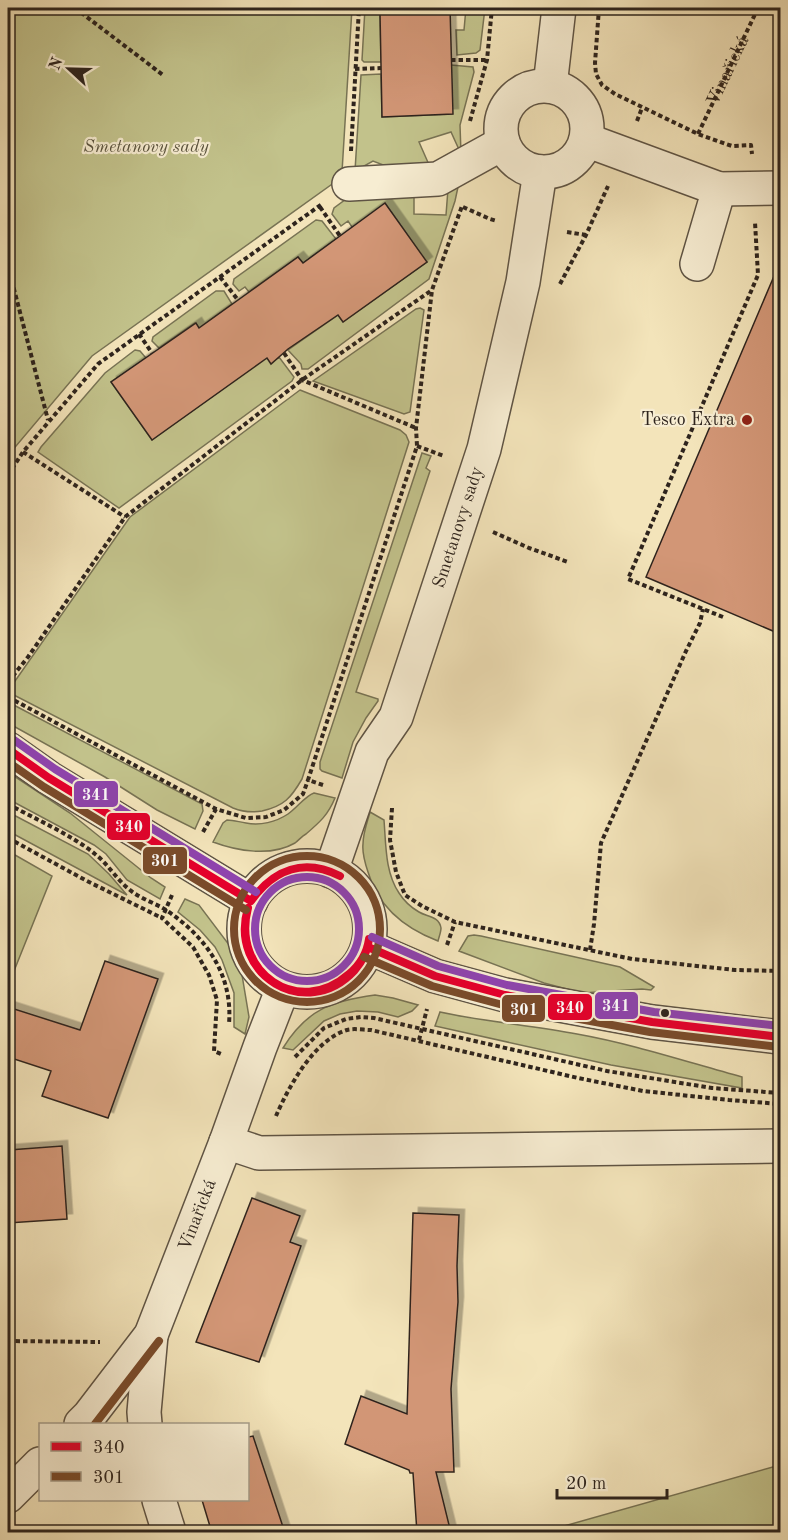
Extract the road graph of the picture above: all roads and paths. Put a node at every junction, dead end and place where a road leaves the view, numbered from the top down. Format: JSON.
{"nodes":[{"id":1,"x":75,"y":8,"type":"edge"},
{"id":2,"x":359,"y":8,"type":"edge"},
{"id":3,"x":492,"y":8,"type":"edge"},
{"id":4,"x":559,"y":8,"type":"edge"},
{"id":5,"x":599,"y":8,"type":"edge"},
{"id":6,"x":758,"y":8,"type":"edge"},
{"id":7,"x":452,"y":60,"type":"dead end"},
{"id":8,"x":487,"y":60,"type":"junction"},
{"id":9,"x":381,"y":68,"type":"dead end"},
{"id":10,"x":355,"y":69,"type":"junction"},
{"id":11,"x":163,"y":75,"type":"dead end"},
{"id":12,"x":550,"y":86,"type":"junction"},
{"id":13,"x":642,"y":108,"type":"junction"},
{"id":14,"x":698,"y":135,"type":"junction"},
{"id":15,"x":586,"y":140,"type":"junction"},
{"id":16,"x":503,"y":143,"type":"junction"},
{"id":17,"x":622,"y":154,"type":"junction"},
{"id":18,"x":467,"y":163,"type":"junction"},
{"id":19,"x":540,"y":172,"type":"junction"},
{"id":20,"x":349,"y":184,"type":"junction"},
{"id":21,"x":767,"y":188,"type":"edge"},
{"id":22,"x":719,"y":189,"type":"junction"},
{"id":23,"x":319,"y":206,"type":"junction"},
{"id":24,"x":340,"y":236,"type":"dead end"},
{"id":25,"x":697,"y":264,"type":"dead end"},
{"id":26,"x":8,"y":266,"type":"edge"},
{"id":27,"x":220,"y":277,"type":"junction"},
{"id":28,"x":432,"y":290,"type":"junction"},
{"id":29,"x":556,"y":292,"type":"dead end"},
{"id":30,"x":238,"y":300,"type":"dead end"},
{"id":31,"x":140,"y":334,"type":"junction"},
{"id":32,"x":152,"y":353,"type":"dead end"},
{"id":33,"x":284,"y":353,"type":"dead end"},
{"id":34,"x":302,"y":380,"type":"junction"},
{"id":35,"x":48,"y":421,"type":"junction"},
{"id":36,"x":416,"y":428,"type":"junction"},
{"id":37,"x":23,"y":452,"type":"junction"},
{"id":38,"x":8,"y":475,"type":"edge"},
{"id":39,"x":125,"y":517,"type":"junction"},
{"id":40,"x":484,"y":528,"type":"dead end"},
{"id":41,"x":568,"y":562,"type":"dead end"},
{"id":42,"x":703,"y":609,"type":"junction"},
{"id":43,"x":723,"y":617,"type":"dead end"},
{"id":44,"x":8,"y":682,"type":"edge"},
{"id":45,"x":8,"y":697,"type":"edge"},
{"id":46,"x":8,"y":749,"type":"edge"},
{"id":47,"x":308,"y":780,"type":"junction"},
{"id":48,"x":356,"y":795,"type":"junction"},
{"id":49,"x":8,"y":804,"type":"edge"},
{"id":50,"x":216,"y":809,"type":"junction"},
{"id":51,"x":8,"y":838,"type":"edge"},
{"id":52,"x":188,"y":862,"type":"junction"},
{"id":53,"x":331,"y":871,"type":"junction"},
{"id":54,"x":251,"y":901,"type":"junction"},
{"id":55,"x":165,"y":910,"type":"junction"},
{"id":56,"x":162,"y":918,"type":"junction"},
{"id":57,"x":368,"y":947,"type":"junction"},
{"id":58,"x":590,"y":950,"type":"junction"},
{"id":59,"x":780,"y":971,"type":"edge"},
{"id":60,"x":283,"y":988,"type":"junction"},
{"id":61,"x":780,"y":1037,"type":"edge"},
{"id":62,"x":256,"y":1056,"type":"junction"},
{"id":63,"x":780,"y":1093,"type":"edge"},
{"id":64,"x":226,"y":1142,"type":"junction"},
{"id":65,"x":780,"y":1146,"type":"edge"},
{"id":66,"x":151,"y":1335,"type":"junction"},
{"id":67,"x":8,"y":1341,"type":"edge"},
{"id":68,"x":105,"y":1342,"type":"dead end"},
{"id":69,"x":83,"y":1423,"type":"edge"},
{"id":70,"x":145,"y":1423,"type":"edge"},
{"id":71,"x":39,"y":1465,"type":"edge"},
{"id":72,"x":8,"y":1496,"type":"edge"},
{"id":73,"x":159,"y":1501,"type":"edge"},
{"id":74,"x":169,"y":1533,"type":"edge"}],
"edges":[{"from":1,"to":11,"type":"path"},
{"from":2,"to":10,"type":"path"},
{"from":3,"to":8,"type":"path"},
{"from":4,"to":12,"type":"street"},
{"from":5,"to":13,"type":"path"},
{"from":6,"to":14,"type":"path","name":"Vinařická"},
{"from":7,"to":8,"type":"path"},
{"from":8,"to":18,"type":"path"},
{"from":9,"to":10,"type":"path"},
{"from":10,"to":20,"type":"path"},
{"from":12,"to":15,"type":"street"},
{"from":12,"to":16,"type":"street"},
{"from":13,"to":14,"type":"path"},
{"from":13,"to":17,"type":"path"},
{"from":14,"to":21,"type":"path"},
{"from":15,"to":17,"type":"street"},
{"from":15,"to":19,"type":"street"},
{"from":16,"to":18,"type":"street"},
{"from":16,"to":19,"type":"street"},
{"from":17,"to":22,"type":"street"},
{"from":17,"to":29,"type":"path"},
{"from":18,"to":20,"type":"street"},
{"from":18,"to":28,"type":"path"},
{"from":19,"to":48,"type":"street","name":"Smetanovy sady"},
{"from":20,"to":23,"type":"path"},
{"from":21,"to":22,"type":"street"},
{"from":21,"to":42,"type":"path"},
{"from":22,"to":25,"type":"street"},
{"from":23,"to":24,"type":"path"},
{"from":23,"to":27,"type":"path"},
{"from":26,"to":35,"type":"path"},
{"from":27,"to":30,"type":"path"},
{"from":27,"to":31,"type":"path"},
{"from":28,"to":34,"type":"path"},
{"from":28,"to":36,"type":"path"},
{"from":31,"to":32,"type":"path"},
{"from":31,"to":35,"type":"path"},
{"from":33,"to":34,"type":"path"},
{"from":34,"to":36,"type":"path"},
{"from":34,"to":39,"type":"path"},
{"from":35,"to":37,"type":"path"},
{"from":36,"to":47,"type":"path"},
{"from":37,"to":38,"type":"path"},
{"from":37,"to":39,"type":"path"},
{"from":39,"to":44,"type":"path"},
{"from":40,"to":41,"type":"path"},
{"from":42,"to":43,"type":"path"},
{"from":42,"to":58,"type":"path"},
{"from":45,"to":50,"type":"path"},
{"from":46,"to":52,"type":"street"},
{"from":47,"to":48,"type":"path"},
{"from":47,"to":50,"type":"path"},
{"from":48,"to":53,"type":"street","name":"Smetanovy sady"},
{"from":48,"to":58,"type":"path"},
{"from":49,"to":55,"type":"path"},
{"from":50,"to":52,"type":"path"},
{"from":51,"to":56,"type":"path"},
{"from":52,"to":54,"type":"street"},
{"from":52,"to":55,"type":"path"},
{"from":53,"to":54,"type":"street"},
{"from":53,"to":57,"type":"street"},
{"from":54,"to":60,"type":"street"},
{"from":55,"to":56,"type":"path"},
{"from":55,"to":62,"type":"path"},
{"from":56,"to":62,"type":"path"},
{"from":57,"to":60,"type":"street"},
{"from":57,"to":61,"type":"street"},
{"from":58,"to":59,"type":"path"},
{"from":60,"to":62,"type":"street","name":"Vinařická"},
{"from":62,"to":63,"type":"path"},
{"from":62,"to":64,"type":"street","name":"Vinařická"},
{"from":64,"to":65,"type":"street"},
{"from":64,"to":66,"type":"street","name":"Vinařická"},
{"from":66,"to":69,"type":"street","name":"Vinařická"},
{"from":66,"to":70,"type":"street"},
{"from":67,"to":68,"type":"path"},
{"from":71,"to":72,"type":"street"},
{"from":73,"to":74,"type":"street"}]}
